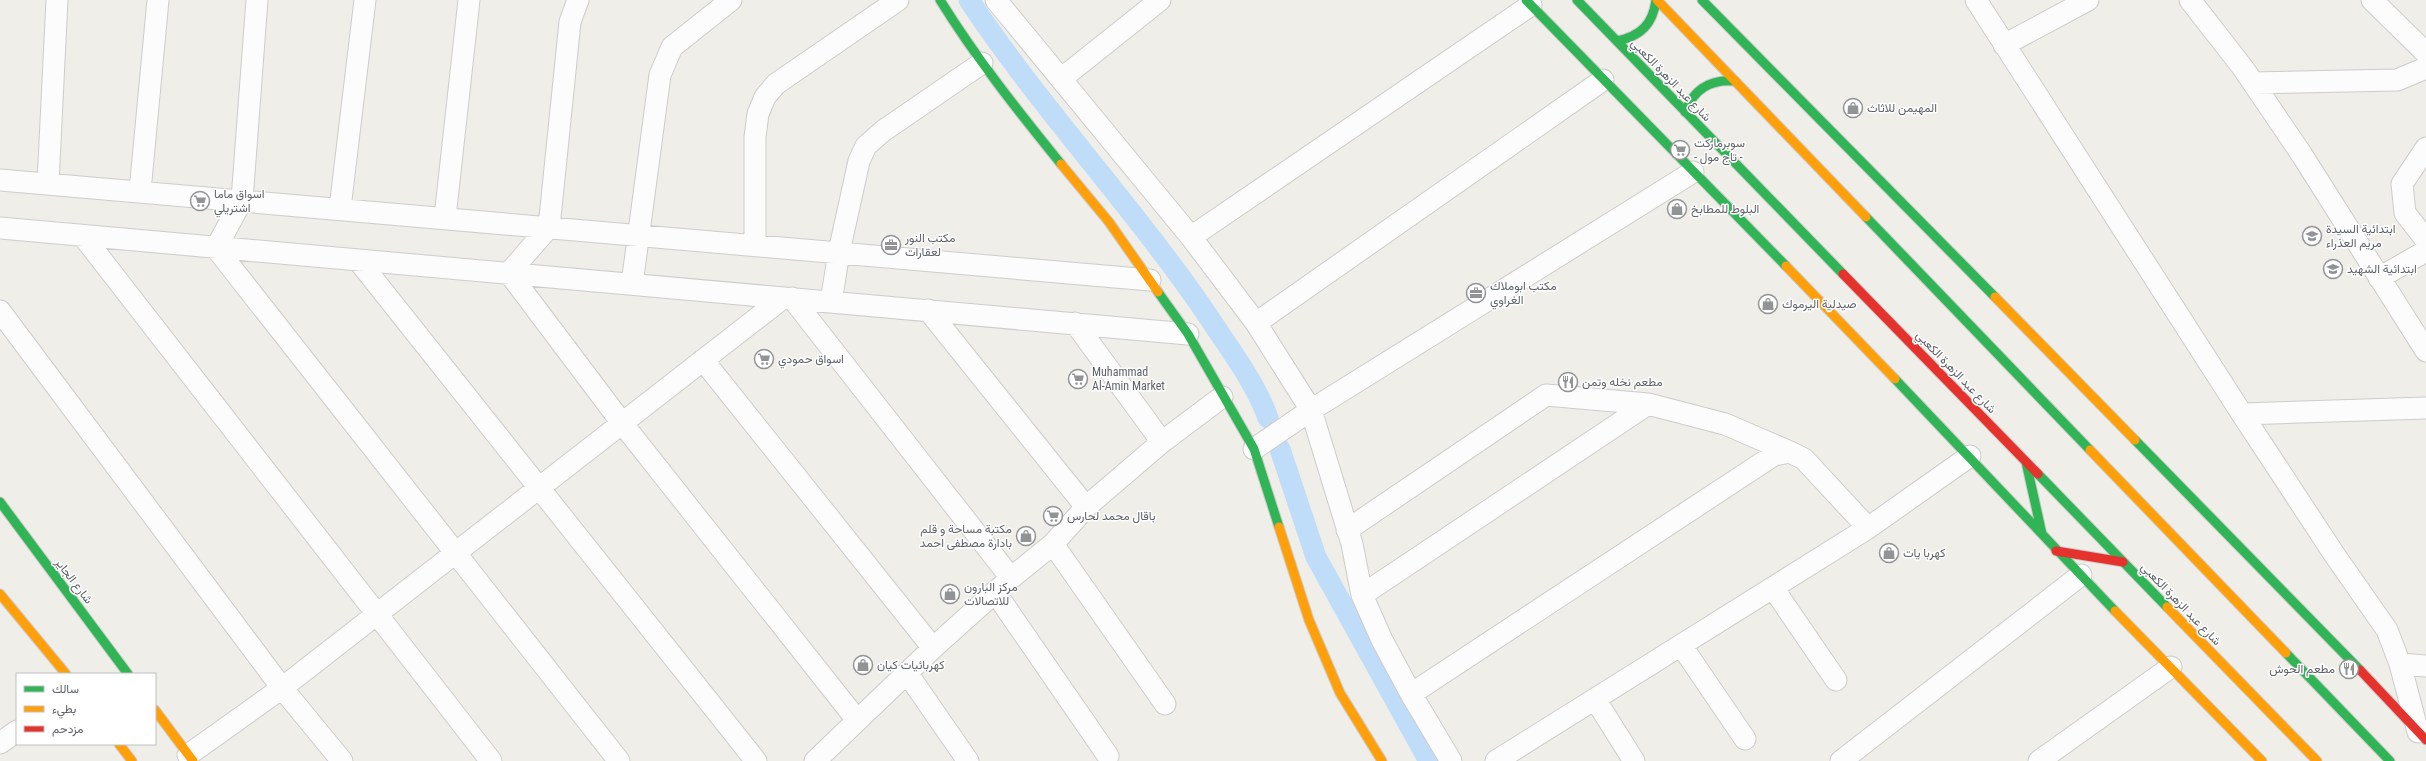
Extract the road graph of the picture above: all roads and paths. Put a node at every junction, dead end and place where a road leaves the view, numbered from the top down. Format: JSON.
{"nodes":[{"id":1,"x":57,"y":0,"type":"edge"},
{"id":2,"x":158,"y":0,"type":"edge"},
{"id":3,"x":257,"y":0,"type":"edge"},
{"id":4,"x":365,"y":0,"type":"edge"},
{"id":5,"x":469,"y":0,"type":"edge"},
{"id":6,"x":578,"y":0,"type":"edge"},
{"id":7,"x":731,"y":0,"type":"edge"},
{"id":8,"x":898,"y":0,"type":"edge"},
{"id":9,"x":940,"y":0,"type":"edge"},
{"id":10,"x":996,"y":0,"type":"edge"},
{"id":11,"x":1160,"y":0,"type":"edge"},
{"id":12,"x":1577,"y":0,"type":"edge"},
{"id":13,"x":1656,"y":0,"type":"edge"},
{"id":14,"x":1702,"y":0,"type":"edge"},
{"id":15,"x":1976,"y":0,"type":"edge"},
{"id":16,"x":2088,"y":0,"type":"edge"},
{"id":17,"x":2190,"y":0,"type":"edge"},
{"id":18,"x":2372,"y":0,"type":"edge"},
{"id":19,"x":1528,"y":2,"type":"edge"},
{"id":20,"x":1617,"y":41,"type":"junction"},
{"id":21,"x":2004,"y":46,"type":"junction"},
{"id":22,"x":2426,"y":53,"type":"edge"},
{"id":23,"x":982,"y":63,"type":"junction"},
{"id":24,"x":2426,"y":68,"type":"edge"},
{"id":25,"x":1061,"y":79,"type":"junction"},
{"id":26,"x":1603,"y":80,"type":"junction"},
{"id":27,"x":1735,"y":81,"type":"junction"},
{"id":28,"x":2253,"y":83,"type":"junction"},
{"id":29,"x":1685,"y":112,"type":"junction"},
{"id":30,"x":2426,"y":148,"type":"edge"},
{"id":31,"x":1692,"y":172,"type":"junction"},
{"id":32,"x":0,"y":180,"type":"edge"},
{"id":33,"x":48,"y":183,"type":"junction"},
{"id":34,"x":140,"y":191,"type":"junction"},
{"id":35,"x":242,"y":200,"type":"junction"},
{"id":36,"x":340,"y":208,"type":"junction"},
{"id":37,"x":444,"y":218,"type":"junction"},
{"id":38,"x":549,"y":227,"type":"junction"},
{"id":39,"x":0,"y":228,"type":"edge"},
{"id":40,"x":638,"y":234,"type":"junction"},
{"id":41,"x":83,"y":236,"type":"junction"},
{"id":42,"x":1191,"y":237,"type":"junction"},
{"id":43,"x":2426,"y":240,"type":"edge"},
{"id":44,"x":755,"y":244,"type":"junction"},
{"id":45,"x":216,"y":248,"type":"junction"},
{"id":46,"x":2426,"y":251,"type":"edge"},
{"id":47,"x":839,"y":252,"type":"junction"},
{"id":48,"x":358,"y":260,"type":"junction"},
{"id":49,"x":509,"y":273,"type":"junction"},
{"id":50,"x":2380,"y":278,"type":"junction"},
{"id":51,"x":1150,"y":280,"type":"junction"},
{"id":52,"x":632,"y":284,"type":"junction"},
{"id":53,"x":788,"y":298,"type":"junction"},
{"id":54,"x":831,"y":302,"type":"junction"},
{"id":55,"x":928,"y":310,"type":"junction"},
{"id":56,"x":0,"y":311,"type":"edge"},
{"id":57,"x":1075,"y":323,"type":"junction"},
{"id":58,"x":1256,"y":323,"type":"junction"},
{"id":59,"x":1188,"y":334,"type":"junction"},
{"id":60,"x":2426,"y":351,"type":"edge"},
{"id":61,"x":703,"y":360,"type":"junction"},
{"id":62,"x":1222,"y":397,"type":"junction"},
{"id":63,"x":1648,"y":404,"type":"junction"},
{"id":64,"x":2426,"y":408,"type":"edge"},
{"id":65,"x":1311,"y":410,"type":"junction"},
{"id":66,"x":2242,"y":414,"type":"junction"},
{"id":67,"x":622,"y":423,"type":"junction"},
{"id":68,"x":1162,"y":442,"type":"junction"},
{"id":69,"x":1254,"y":449,"type":"junction"},
{"id":70,"x":1790,"y":452,"type":"junction"},
{"id":71,"x":1970,"y":456,"type":"junction"},
{"id":72,"x":2026,"y":462,"type":"junction"},
{"id":73,"x":541,"y":488,"type":"junction"},
{"id":74,"x":0,"y":502,"type":"edge"},
{"id":75,"x":1086,"y":508,"type":"junction"},
{"id":76,"x":1868,"y":528,"type":"junction"},
{"id":77,"x":1348,"y":530,"type":"junction"},
{"id":78,"x":2042,"y":534,"type":"junction"},
{"id":79,"x":1053,"y":544,"type":"junction"},
{"id":80,"x":2056,"y":551,"type":"junction"},
{"id":81,"x":456,"y":552,"type":"junction"},
{"id":82,"x":2123,"y":562,"type":"junction"},
{"id":83,"x":2080,"y":575,"type":"junction"},
{"id":84,"x":1011,"y":578,"type":"junction"},
{"id":85,"x":1773,"y":588,"type":"junction"},
{"id":86,"x":995,"y":592,"type":"junction"},
{"id":87,"x":1362,"y":595,"type":"junction"},
{"id":88,"x":1,"y":597,"type":"edge"},
{"id":89,"x":376,"y":615,"type":"junction"},
{"id":90,"x":1681,"y":645,"type":"junction"},
{"id":91,"x":933,"y":648,"type":"junction"},
{"id":92,"x":2400,"y":664,"type":"junction"},
{"id":93,"x":2426,"y":666,"type":"edge"},
{"id":94,"x":2172,"y":667,"type":"junction"},
{"id":95,"x":65,"y":673,"type":"edge"},
{"id":96,"x":127,"y":673,"type":"edge"},
{"id":97,"x":907,"y":673,"type":"junction"},
{"id":98,"x":1836,"y":680,"type":"dead end"},
{"id":99,"x":282,"y":688,"type":"junction"},
{"id":100,"x":1411,"y":694,"type":"junction"},
{"id":101,"x":1595,"y":699,"type":"junction"},
{"id":102,"x":1165,"y":704,"type":"dead end"},
{"id":103,"x":156,"y":711,"type":"edge"},
{"id":104,"x":857,"y":720,"type":"junction"},
{"id":105,"x":16,"y":732,"type":"edge"},
{"id":106,"x":2422,"y":736,"type":"edge"},
{"id":107,"x":1745,"y":739,"type":"dead end"},
{"id":108,"x":0,"y":743,"type":"edge"},
{"id":109,"x":120,"y":745,"type":"edge"},
{"id":110,"x":1108,"y":756,"type":"dead end"},
{"id":111,"x":191,"y":758,"type":"edge"},
{"id":112,"x":132,"y":761,"type":"edge"},
{"id":113,"x":342,"y":761,"type":"edge"},
{"id":114,"x":491,"y":761,"type":"edge"},
{"id":115,"x":619,"y":761,"type":"edge"},
{"id":116,"x":756,"y":761,"type":"edge"},
{"id":117,"x":815,"y":761,"type":"edge"},
{"id":118,"x":968,"y":761,"type":"edge"},
{"id":119,"x":1382,"y":761,"type":"edge"},
{"id":120,"x":1451,"y":761,"type":"edge"},
{"id":121,"x":1496,"y":761,"type":"edge"},
{"id":122,"x":1634,"y":761,"type":"edge"},
{"id":123,"x":1841,"y":761,"type":"edge"},
{"id":124,"x":2039,"y":761,"type":"edge"},
{"id":125,"x":2262,"y":761,"type":"edge"},
{"id":126,"x":2317,"y":761,"type":"edge"},
{"id":127,"x":2390,"y":761,"type":"edge"}],
"edges":[{"from":1,"to":33,"type":"street"},
{"from":2,"to":34,"type":"street"},
{"from":3,"to":35,"type":"street"},
{"from":4,"to":36,"type":"street"},
{"from":5,"to":37,"type":"street"},
{"from":6,"to":38,"type":"street"},
{"from":7,"to":40,"type":"street"},
{"from":8,"to":44,"type":"street"},
{"from":9,"to":23,"type":"street"},
{"from":10,"to":25,"type":"street"},
{"from":11,"to":25,"type":"street"},
{"from":12,"to":20,"type":"street","name":"شارع عبد الزهرة الكعبي"},
{"from":13,"to":20,"type":"street"},
{"from":13,"to":27,"type":"street"},
{"from":14,"to":106,"type":"street"},
{"from":15,"to":21,"type":"street"},
{"from":16,"to":21,"type":"street"},
{"from":17,"to":28,"type":"street"},
{"from":18,"to":22,"type":"street"},
{"from":19,"to":26,"type":"street"},
{"from":19,"to":42,"type":"street"},
{"from":20,"to":29,"type":"street","name":"شارع عبد الزهرة الكعبي"},
{"from":21,"to":66,"type":"street"},
{"from":23,"to":47,"type":"street"},
{"from":23,"to":51,"type":"street"},
{"from":24,"to":28,"type":"street"},
{"from":25,"to":42,"type":"street"},
{"from":26,"to":31,"type":"street"},
{"from":26,"to":58,"type":"street"},
{"from":27,"to":29,"type":"street"},
{"from":27,"to":127,"type":"street"},
{"from":28,"to":50,"type":"street"},
{"from":29,"to":72,"type":"street","name":"شارع عبد الزهرة الكعبي"},
{"from":30,"to":43,"type":"street"},
{"from":31,"to":65,"type":"street"},
{"from":31,"to":71,"type":"street"},
{"from":32,"to":33,"type":"street"},
{"from":33,"to":34,"type":"street"},
{"from":34,"to":35,"type":"street"},
{"from":35,"to":36,"type":"street"},
{"from":35,"to":45,"type":"street"},
{"from":36,"to":37,"type":"street"},
{"from":37,"to":38,"type":"street"},
{"from":38,"to":40,"type":"street"},
{"from":38,"to":49,"type":"street"},
{"from":39,"to":41,"type":"street"},
{"from":40,"to":44,"type":"street"},
{"from":40,"to":52,"type":"street"},
{"from":41,"to":45,"type":"street"},
{"from":41,"to":89,"type":"street"},
{"from":42,"to":58,"type":"street"},
{"from":44,"to":47,"type":"street"},
{"from":45,"to":48,"type":"street"},
{"from":45,"to":81,"type":"street"},
{"from":46,"to":50,"type":"street"},
{"from":47,"to":51,"type":"street"},
{"from":47,"to":54,"type":"street"},
{"from":48,"to":49,"type":"street"},
{"from":48,"to":73,"type":"street"},
{"from":49,"to":52,"type":"street"},
{"from":49,"to":67,"type":"street"},
{"from":50,"to":60,"type":"street"},
{"from":51,"to":59,"type":"street"},
{"from":52,"to":53,"type":"street"},
{"from":53,"to":54,"type":"street"},
{"from":53,"to":61,"type":"street"},
{"from":53,"to":84,"type":"street"},
{"from":54,"to":55,"type":"street"},
{"from":55,"to":57,"type":"street"},
{"from":55,"to":75,"type":"street"},
{"from":56,"to":99,"type":"street"},
{"from":57,"to":59,"type":"street"},
{"from":57,"to":68,"type":"street"},
{"from":58,"to":65,"type":"street"},
{"from":59,"to":62,"type":"street"},
{"from":61,"to":67,"type":"street"},
{"from":61,"to":91,"type":"street"},
{"from":62,"to":68,"type":"street"},
{"from":62,"to":69,"type":"street"},
{"from":63,"to":70,"type":"street"},
{"from":63,"to":77,"type":"street"},
{"from":63,"to":87,"type":"street"},
{"from":64,"to":66,"type":"street"},
{"from":65,"to":69,"type":"street"},
{"from":65,"to":77,"type":"street"},
{"from":66,"to":92,"type":"street"},
{"from":67,"to":73,"type":"street"},
{"from":67,"to":104,"type":"street"},
{"from":68,"to":75,"type":"street"},
{"from":69,"to":119,"type":"street"},
{"from":70,"to":76,"type":"street"},
{"from":70,"to":100,"type":"street"},
{"from":71,"to":76,"type":"street"},
{"from":71,"to":78,"type":"street"},
{"from":72,"to":78,"type":"street"},
{"from":72,"to":82,"type":"street","name":"شارع عبد الزهرة الكعبي"},
{"from":73,"to":81,"type":"street"},
{"from":73,"to":116,"type":"street"},
{"from":74,"to":96,"type":"street","name":"شارع الجاير"},
{"from":75,"to":79,"type":"street"},
{"from":76,"to":85,"type":"street"},
{"from":77,"to":87,"type":"street"},
{"from":78,"to":80,"type":"street"},
{"from":79,"to":84,"type":"street"},
{"from":79,"to":102,"type":"street"},
{"from":80,"to":82,"type":"street"},
{"from":80,"to":83,"type":"street"},
{"from":81,"to":89,"type":"street"},
{"from":81,"to":115,"type":"street"},
{"from":82,"to":126,"type":"street","name":"شارع عبد الزهرة الكعبي"},
{"from":83,"to":94,"type":"street"},
{"from":83,"to":123,"type":"street"},
{"from":84,"to":86,"type":"street"},
{"from":85,"to":90,"type":"street"},
{"from":85,"to":98,"type":"street"},
{"from":86,"to":91,"type":"street"},
{"from":86,"to":110,"type":"street"},
{"from":87,"to":100,"type":"street"},
{"from":88,"to":95,"type":"street"},
{"from":89,"to":99,"type":"street"},
{"from":89,"to":114,"type":"street"},
{"from":90,"to":101,"type":"street"},
{"from":90,"to":107,"type":"street"},
{"from":91,"to":97,"type":"street"},
{"from":92,"to":93,"type":"street"},
{"from":92,"to":106,"type":"street"},
{"from":94,"to":124,"type":"street"},
{"from":94,"to":125,"type":"street"},
{"from":97,"to":104,"type":"street"},
{"from":97,"to":118,"type":"street"},
{"from":99,"to":111,"type":"street"},
{"from":99,"to":113,"type":"street"},
{"from":100,"to":120,"type":"street"},
{"from":101,"to":121,"type":"street"},
{"from":101,"to":122,"type":"street"},
{"from":103,"to":111,"type":"street"},
{"from":104,"to":117,"type":"street"},
{"from":105,"to":108,"type":"street"},
{"from":109,"to":112,"type":"street"}]}
